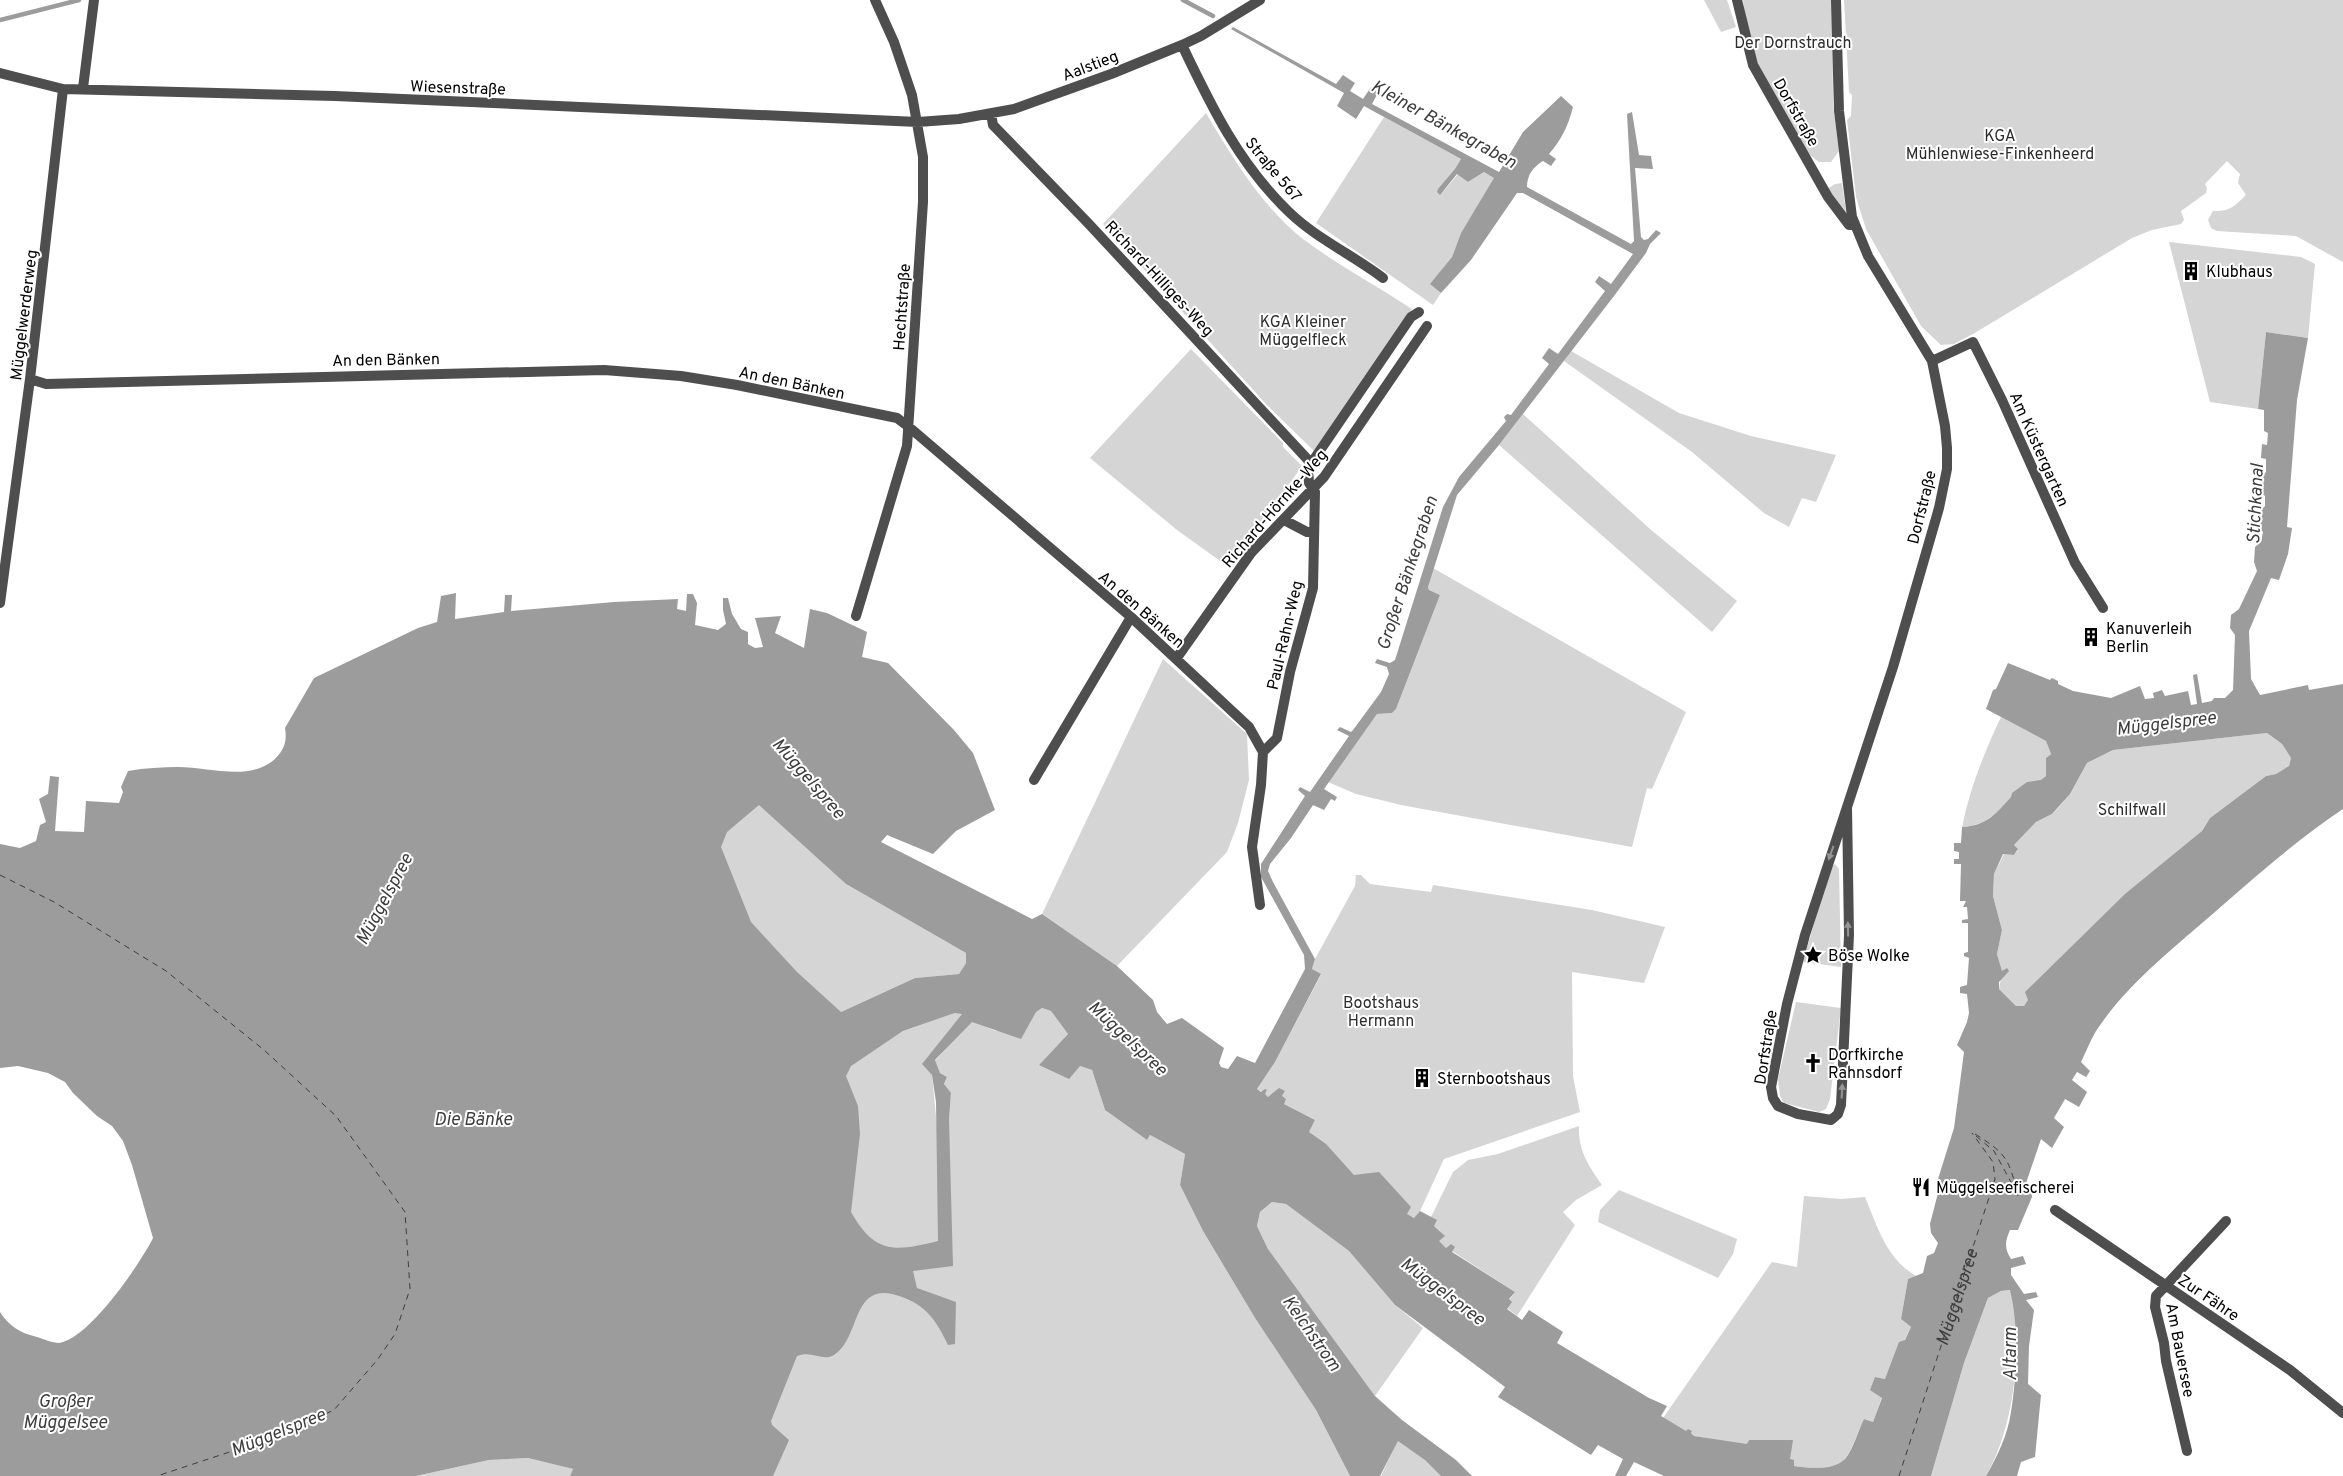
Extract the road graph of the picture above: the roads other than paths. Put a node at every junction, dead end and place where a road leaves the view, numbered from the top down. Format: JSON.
{"nodes":[{"id":1,"x":94,"y":0,"type":"edge"},
{"id":2,"x":875,"y":0,"type":"edge"},
{"id":3,"x":1260,"y":0,"type":"edge"},
{"id":4,"x":1737,"y":0,"type":"edge"},
{"id":5,"x":1836,"y":0,"type":"edge"},
{"id":6,"x":1182,"y":45,"type":"junction"},
{"id":7,"x":0,"y":73,"type":"edge"},
{"id":8,"x":83,"y":88,"type":"junction"},
{"id":9,"x":63,"y":89,"type":"junction"},
{"id":10,"x":991,"y":114,"type":"junction"},
{"id":11,"x":918,"y":122,"type":"junction"},
{"id":12,"x":1854,"y":225,"type":"junction"},
{"id":13,"x":1383,"y":278,"type":"dead end"},
{"id":14,"x":1419,"y":312,"type":"dead end"},
{"id":15,"x":1427,"y":326,"type":"dead end"},
{"id":16,"x":1932,"y":361,"type":"junction"},
{"id":17,"x":30,"y":379,"type":"junction"},
{"id":18,"x":909,"y":427,"type":"junction"},
{"id":19,"x":1310,"y":462,"type":"junction"},
{"id":20,"x":1313,"y":489,"type":"junction"},
{"id":21,"x":1284,"y":520,"type":"junction"},
{"id":22,"x":1314,"y":532,"type":"junction"},
{"id":23,"x":0,"y":603,"type":"edge"},
{"id":24,"x":2103,"y":608,"type":"dead end"},
{"id":25,"x":856,"y":616,"type":"dead end"},
{"id":26,"x":1131,"y":617,"type":"junction"},
{"id":27,"x":1176,"y":659,"type":"junction"},
{"id":28,"x":1263,"y":752,"type":"junction"},
{"id":29,"x":1034,"y":780,"type":"dead end"},
{"id":30,"x":1847,"y":807,"type":"junction"},
{"id":31,"x":1260,"y":905,"type":"dead end"},
{"id":32,"x":2055,"y":1210,"type":"dead end"},
{"id":33,"x":2226,"y":1221,"type":"dead end"},
{"id":34,"x":2166,"y":1285,"type":"junction"},
{"id":35,"x":2343,"y":1413,"type":"edge"},
{"id":36,"x":2187,"y":1451,"type":"dead end"}],
"edges":[{"from":1,"to":8,"type":"street"},
{"from":2,"to":11,"type":"street","name":"Hechtstraße"},
{"from":3,"to":6,"type":"street","name":"Aalstieg"},
{"from":4,"to":12,"type":"street","name":"Dorfstraße"},
{"from":5,"to":12,"type":"street","name":"Dorfstraße"},
{"from":6,"to":10,"type":"street","name":"Aalstieg"},
{"from":6,"to":13,"type":"street","name":"Straße 567"},
{"from":7,"to":9,"type":"street","name":"Wiesenstraße"},
{"from":8,"to":9,"type":"street","name":"Wiesenstraße"},
{"from":8,"to":11,"type":"street","name":"Wiesenstraße"},
{"from":9,"to":17,"type":"street","name":"Müggelwerderweg"},
{"from":10,"to":11,"type":"street","name":"Aalstieg"},
{"from":10,"to":19,"type":"street","name":"Richard-Hilliges-Weg"},
{"from":11,"to":18,"type":"street","name":"Hechtstraße"},
{"from":12,"to":16,"type":"street","name":"Dorfstraße"},
{"from":14,"to":19,"type":"street","name":"Richard-Hörnke-Weg"},
{"from":15,"to":20,"type":"street","name":"Richard-Hörnke-Weg"},
{"from":16,"to":24,"type":"street","name":"Am Küstergarten"},
{"from":16,"to":30,"type":"street","name":"Dorfstraße"},
{"from":17,"to":18,"type":"street","name":"An den Bänken"},
{"from":17,"to":23,"type":"street","name":"Müggelwerderweg"},
{"from":18,"to":25,"type":"street","name":"Hechtstraße"},
{"from":18,"to":26,"type":"street","name":"An den Bänken"},
{"from":19,"to":20,"type":"street","name":"Paul-Rahn-Weg"},
{"from":20,"to":21,"type":"street","name":"Richard-Hörnke-Weg"},
{"from":20,"to":22,"type":"street","name":"Paul-Rahn-Weg"},
{"from":21,"to":22,"type":"street"},
{"from":21,"to":27,"type":"street","name":"Richard-Hörnke-Weg"},
{"from":22,"to":28,"type":"street","name":"Paul-Rahn-Weg"},
{"from":26,"to":27,"type":"street","name":"An den Bänken"},
{"from":26,"to":29,"type":"street"},
{"from":27,"to":28,"type":"street","name":"An den Bänken"},
{"from":28,"to":31,"type":"street"},
{"from":30,"to":30,"type":"street","name":"Dorfstraße","one_way":true},
{"from":32,"to":34,"type":"street","name":"Zur Fähre"},
{"from":33,"to":34,"type":"street","name":"Am Bauersee"},
{"from":34,"to":35,"type":"street","name":"Zur Fähre"},
{"from":34,"to":36,"type":"street","name":"Am Bauersee"}]}
